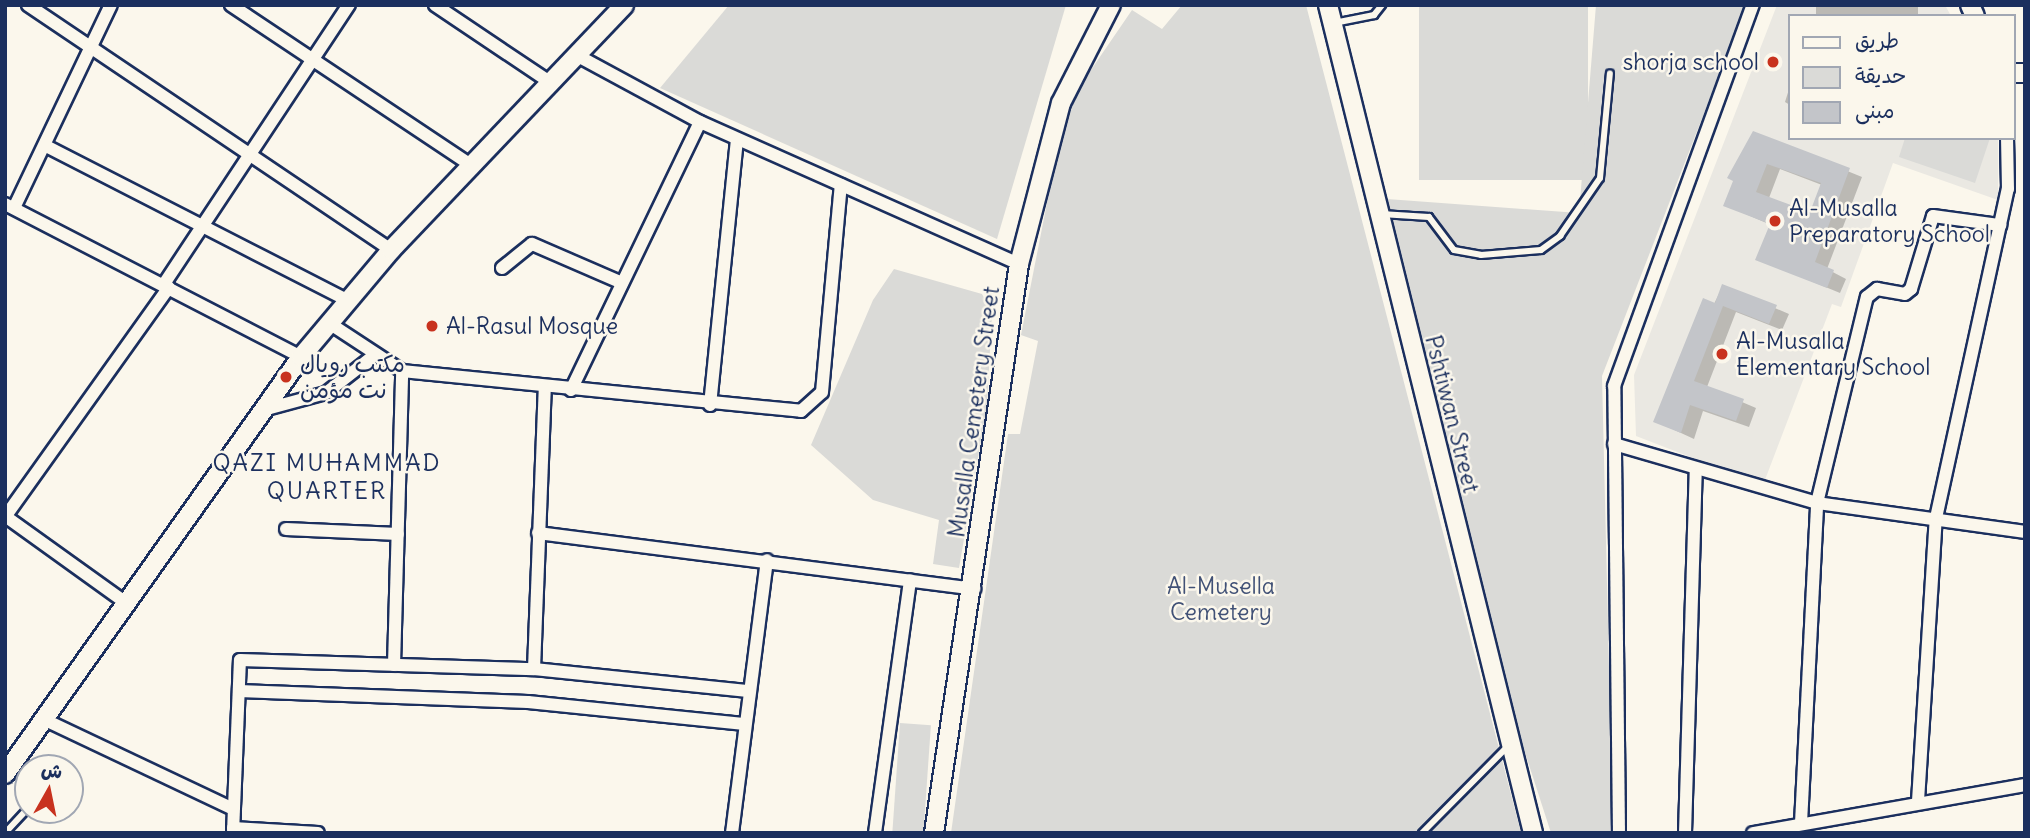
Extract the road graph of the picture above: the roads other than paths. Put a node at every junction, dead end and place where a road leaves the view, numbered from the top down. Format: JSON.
{"nodes":[{"id":1,"x":28,"y":5,"type":"edge"},
{"id":2,"x":111,"y":5,"type":"edge"},
{"id":3,"x":231,"y":5,"type":"edge"},
{"id":4,"x":349,"y":5,"type":"edge"},
{"id":5,"x":435,"y":5,"type":"edge"},
{"id":6,"x":1328,"y":5,"type":"edge"},
{"id":7,"x":1382,"y":5,"type":"edge"},
{"id":8,"x":1753,"y":5,"type":"edge"},
{"id":9,"x":618,"y":7,"type":"edge"},
{"id":10,"x":1108,"y":7,"type":"edge"},
{"id":11,"x":1332,"y":24,"type":"junction"},
{"id":12,"x":92,"y":44,"type":"junction"},
{"id":13,"x":578,"y":56,"type":"junction"},
{"id":14,"x":312,"y":61,"type":"junction"},
{"id":15,"x":1610,"y":73,"type":"dead end"},
{"id":16,"x":551,"y":83,"type":"junction"},
{"id":17,"x":700,"y":122,"type":"junction"},
{"id":18,"x":737,"y":139,"type":"junction"},
{"id":19,"x":2007,"y":140,"type":"edge"},
{"id":20,"x":46,"y":146,"type":"junction"},
{"id":21,"x":250,"y":150,"type":"junction"},
{"id":22,"x":472,"y":166,"type":"junction"},
{"id":23,"x":841,"y":184,"type":"junction"},
{"id":24,"x":10,"y":206,"type":"edge"},
{"id":25,"x":1376,"y":214,"type":"junction"},
{"id":26,"x":200,"y":224,"type":"junction"},
{"id":27,"x":2000,"y":225,"type":"junction"},
{"id":28,"x":390,"y":250,"type":"junction"},
{"id":29,"x":1019,"y":264,"type":"junction"},
{"id":30,"x":502,"y":268,"type":"dead end"},
{"id":31,"x":622,"y":283,"type":"junction"},
{"id":32,"x":166,"y":286,"type":"junction"},
{"id":33,"x":347,"y":300,"type":"junction"},
{"id":34,"x":329,"y":323,"type":"junction"},
{"id":35,"x":376,"y":354,"type":"junction"},
{"id":36,"x":301,"y":357,"type":"junction"},
{"id":37,"x":402,"y":372,"type":"junction"},
{"id":38,"x":545,"y":387,"type":"junction"},
{"id":39,"x":571,"y":390,"type":"junction"},
{"id":40,"x":710,"y":405,"type":"junction"},
{"id":41,"x":263,"y":410,"type":"junction"},
{"id":42,"x":1614,"y":444,"type":"junction"},
{"id":43,"x":1696,"y":471,"type":"junction"},
{"id":44,"x":1817,"y":503,"type":"junction"},
{"id":45,"x":5,"y":516,"type":"edge"},
{"id":46,"x":1936,"y":518,"type":"junction"},
{"id":47,"x":286,"y":529,"type":"dead end"},
{"id":48,"x":2025,"y":531,"type":"edge"},
{"id":49,"x":538,"y":533,"type":"junction"},
{"id":50,"x":398,"y":534,"type":"junction"},
{"id":51,"x":767,"y":560,"type":"junction"},
{"id":52,"x":910,"y":580,"type":"junction"},
{"id":53,"x":974,"y":589,"type":"junction"},
{"id":54,"x":126,"y":603,"type":"junction"},
{"id":55,"x":394,"y":665,"type":"junction"},
{"id":56,"x":534,"y":669,"type":"junction"},
{"id":57,"x":239,"y":691,"type":"junction"},
{"id":58,"x":748,"y":691,"type":"junction"},
{"id":59,"x":43,"y":719,"type":"junction"},
{"id":60,"x":745,"y":724,"type":"junction"},
{"id":61,"x":1510,"y":744,"type":"junction"},
{"id":62,"x":5,"y":774,"type":"edge"},
{"id":63,"x":2025,"y":785,"type":"edge"},
{"id":64,"x":1918,"y":801,"type":"junction"},
{"id":65,"x":233,"y":809,"type":"junction"},
{"id":66,"x":1801,"y":823,"type":"junction"},
{"id":67,"x":233,"y":831,"type":"edge"},
{"id":68,"x":318,"y":833,"type":"edge"},
{"id":69,"x":732,"y":833,"type":"edge"},
{"id":70,"x":875,"y":833,"type":"edge"},
{"id":71,"x":934,"y":833,"type":"edge"},
{"id":72,"x":1422,"y":833,"type":"edge"},
{"id":73,"x":1533,"y":833,"type":"edge"},
{"id":74,"x":1619,"y":833,"type":"edge"},
{"id":75,"x":1685,"y":833,"type":"edge"},
{"id":76,"x":1754,"y":833,"type":"edge"}],
"edges":[{"from":1,"to":12,"type":"street"},
{"from":2,"to":12,"type":"street"},
{"from":3,"to":14,"type":"street"},
{"from":4,"to":14,"type":"street"},
{"from":5,"to":16,"type":"street"},
{"from":6,"to":11,"type":"street","name":"Pshtiwan Street"},
{"from":7,"to":11,"type":"lane"},
{"from":8,"to":42,"type":"street"},
{"from":9,"to":13,"type":"street"},
{"from":10,"to":29,"type":"street","name":"Musalla Cemetery Street"},
{"from":11,"to":25,"type":"street","name":"Pshtiwan Street"},
{"from":12,"to":20,"type":"street"},
{"from":12,"to":21,"type":"street"},
{"from":13,"to":16,"type":"street"},
{"from":13,"to":17,"type":"street"},
{"from":14,"to":21,"type":"street"},
{"from":14,"to":22,"type":"street"},
{"from":15,"to":25,"type":"lane"},
{"from":16,"to":22,"type":"street"},
{"from":17,"to":18,"type":"street"},
{"from":17,"to":31,"type":"street"},
{"from":18,"to":23,"type":"street"},
{"from":18,"to":40,"type":"street"},
{"from":19,"to":27,"type":"street"},
{"from":20,"to":24,"type":"street"},
{"from":20,"to":26,"type":"street"},
{"from":21,"to":26,"type":"street"},
{"from":21,"to":28,"type":"street"},
{"from":22,"to":28,"type":"street"},
{"from":23,"to":29,"type":"street"},
{"from":23,"to":40,"type":"street"},
{"from":24,"to":32,"type":"street"},
{"from":25,"to":61,"type":"street","name":"Pshtiwan Street"},
{"from":26,"to":32,"type":"street"},
{"from":26,"to":33,"type":"street"},
{"from":27,"to":44,"type":"street"},
{"from":27,"to":46,"type":"street"},
{"from":28,"to":33,"type":"street"},
{"from":29,"to":53,"type":"street","name":"Musalla Cemetery Street"},
{"from":30,"to":31,"type":"street"},
{"from":31,"to":39,"type":"street"},
{"from":32,"to":36,"type":"street"},
{"from":32,"to":45,"type":"street"},
{"from":33,"to":34,"type":"street"},
{"from":34,"to":35,"type":"street"},
{"from":34,"to":36,"type":"street"},
{"from":35,"to":37,"type":"street"},
{"from":35,"to":41,"type":"street"},
{"from":36,"to":41,"type":"street"},
{"from":37,"to":38,"type":"street"},
{"from":37,"to":50,"type":"street"},
{"from":38,"to":39,"type":"street"},
{"from":38,"to":49,"type":"street"},
{"from":39,"to":40,"type":"street"},
{"from":41,"to":54,"type":"street"},
{"from":42,"to":43,"type":"street"},
{"from":42,"to":74,"type":"street"},
{"from":43,"to":44,"type":"street"},
{"from":43,"to":75,"type":"street"},
{"from":44,"to":46,"type":"street"},
{"from":44,"to":66,"type":"street"},
{"from":45,"to":54,"type":"street"},
{"from":46,"to":48,"type":"street"},
{"from":46,"to":64,"type":"street"},
{"from":47,"to":50,"type":"street"},
{"from":49,"to":51,"type":"street"},
{"from":49,"to":56,"type":"street"},
{"from":50,"to":55,"type":"street"},
{"from":51,"to":52,"type":"street"},
{"from":51,"to":58,"type":"street"},
{"from":52,"to":53,"type":"street"},
{"from":52,"to":70,"type":"street"},
{"from":53,"to":71,"type":"street","name":"Musalla Cemetery Street"},
{"from":54,"to":59,"type":"street"},
{"from":55,"to":56,"type":"street"},
{"from":55,"to":57,"type":"street"},
{"from":56,"to":58,"type":"street"},
{"from":57,"to":60,"type":"street"},
{"from":57,"to":65,"type":"street"},
{"from":58,"to":60,"type":"street"},
{"from":59,"to":62,"type":"street"},
{"from":59,"to":65,"type":"street"},
{"from":60,"to":69,"type":"street"},
{"from":61,"to":72,"type":"lane"},
{"from":61,"to":73,"type":"street","name":"Pshtiwan Street"},
{"from":63,"to":64,"type":"street"},
{"from":64,"to":66,"type":"street"},
{"from":65,"to":67,"type":"street"},
{"from":66,"to":76,"type":"street"},
{"from":67,"to":68,"type":"street"}]}
